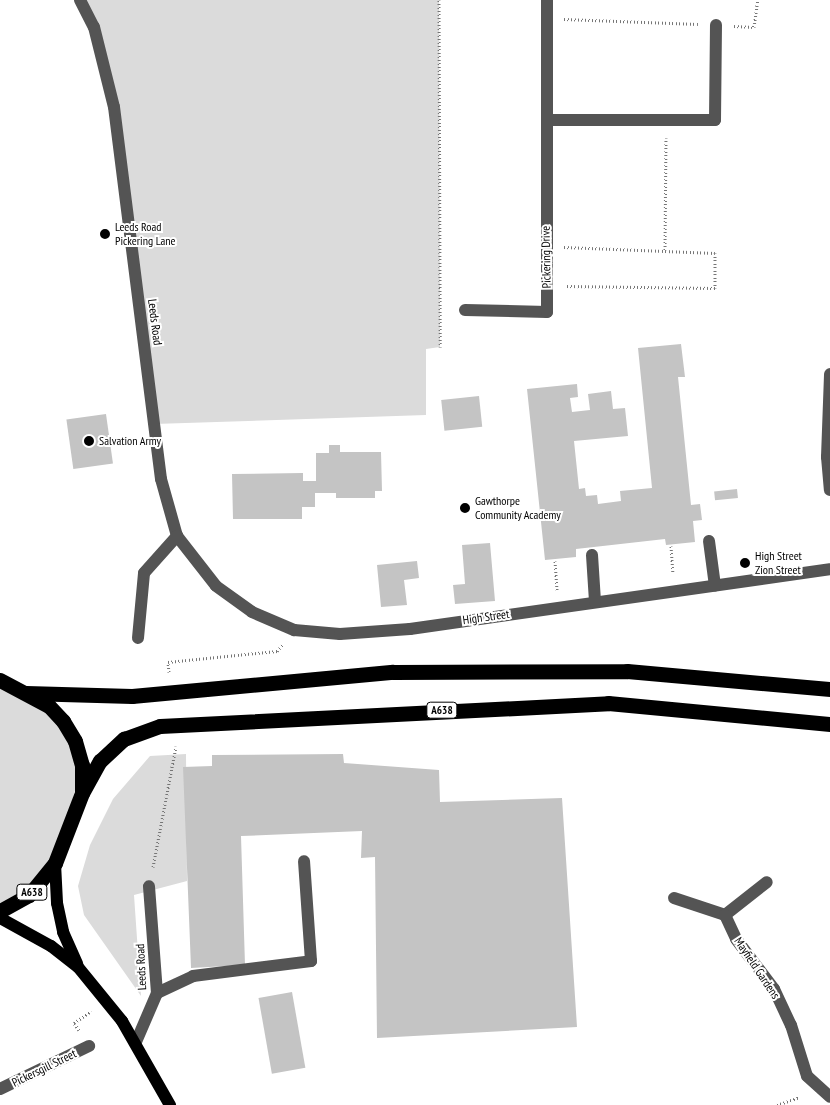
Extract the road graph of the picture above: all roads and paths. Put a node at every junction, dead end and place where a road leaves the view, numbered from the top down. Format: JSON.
{"nodes":[{"id":1,"x":80,"y":0,"type":"edge"},
{"id":2,"x":439,"y":0,"type":"edge"},
{"id":3,"x":547,"y":0,"type":"edge"},
{"id":4,"x":758,"y":0,"type":"edge"},
{"id":5,"x":547,"y":18,"type":"junction"},
{"id":6,"x":716,"y":25,"type":"junction"},
{"id":7,"x":667,"y":119,"type":"junction"},
{"id":8,"x":546,"y":120,"type":"junction"},
{"id":9,"x":546,"y":246,"type":"junction"},
{"id":10,"x":665,"y":250,"type":"junction"},
{"id":11,"x":547,"y":286,"type":"junction"},
{"id":12,"x":465,"y":310,"type":"dead end"},
{"id":13,"x":440,"y":348,"type":"dead end"},
{"id":14,"x":830,"y":374,"type":"edge"},
{"id":15,"x":829,"y":456,"type":"edge"},
{"id":16,"x":830,"y":490,"type":"edge"},
{"id":17,"x":177,"y":536,"type":"junction"},
{"id":18,"x":709,"y":541,"type":"dead end"},
{"id":19,"x":671,"y":546,"type":"dead end"},
{"id":20,"x":592,"y":555,"type":"dead end"},
{"id":21,"x":555,"y":561,"type":"dead end"},
{"id":22,"x":830,"y":569,"type":"edge"},
{"id":23,"x":715,"y":586,"type":"junction"},
{"id":24,"x":674,"y":591,"type":"junction"},
{"id":25,"x":596,"y":602,"type":"junction"},
{"id":26,"x":558,"y":608,"type":"junction"},
{"id":27,"x":138,"y":638,"type":"dead end"},
{"id":28,"x":277,"y":651,"type":"dead end"},
{"id":29,"x":168,"y":662,"type":"dead end"},
{"id":30,"x":0,"y":680,"type":"edge"},
{"id":31,"x":830,"y":689,"type":"edge"},
{"id":32,"x":26,"y":693,"type":"junction"},
{"id":33,"x":830,"y":724,"type":"edge"},
{"id":34,"x":176,"y":746,"type":"dead end"},
{"id":35,"x":82,"y":793,"type":"junction"},
{"id":36,"x":304,"y":861,"type":"dead end"},
{"id":37,"x":55,"y":863,"type":"junction"},
{"id":38,"x":766,"y":882,"type":"dead end"},
{"id":39,"x":149,"y":886,"type":"joint"},
{"id":40,"x":674,"y":898,"type":"dead end"},
{"id":41,"x":0,"y":911,"type":"edge"},
{"id":42,"x":725,"y":915,"type":"junction"},
{"id":43,"x":0,"y":918,"type":"edge"},
{"id":44,"x":78,"y":966,"type":"junction"},
{"id":45,"x":157,"y":993,"type":"junction"},
{"id":46,"x":106,"y":1000,"type":"junction"},
{"id":47,"x":136,"y":1042,"type":"junction"},
{"id":48,"x":89,"y":1046,"type":"joint"},
{"id":49,"x":0,"y":1090,"type":"edge"},
{"id":50,"x":825,"y":1094,"type":"edge"},
{"id":51,"x":170,"y":1105,"type":"edge"},
{"id":52,"x":777,"y":1105,"type":"edge"}],
"edges":[{"from":1,"to":17,"type":"street","name":"Leeds Road"},
{"from":2,"to":13,"type":"path"},
{"from":3,"to":5,"type":"street","name":"Pickering Drive"},
{"from":4,"to":6,"type":"path"},
{"from":5,"to":6,"type":"path"},
{"from":5,"to":8,"type":"street","name":"Pickering Drive"},
{"from":6,"to":7,"type":"street"},
{"from":7,"to":8,"type":"street"},
{"from":7,"to":10,"type":"path"},
{"from":8,"to":9,"type":"street","name":"Pickering Drive"},
{"from":9,"to":10,"type":"path"},
{"from":9,"to":11,"type":"street","name":"Pickering Drive"},
{"from":10,"to":11,"type":"path"},
{"from":11,"to":12,"type":"street","name":"Pickering Drive"},
{"from":14,"to":15,"type":"street"},
{"from":15,"to":16,"type":"street"},
{"from":17,"to":26,"type":"street","name":"High Street"},
{"from":17,"to":27,"type":"street"},
{"from":18,"to":23,"type":"street"},
{"from":19,"to":24,"type":"path"},
{"from":20,"to":25,"type":"street"},
{"from":21,"to":26,"type":"path"},
{"from":22,"to":23,"type":"street","name":"High Street"},
{"from":23,"to":24,"type":"street","name":"High Street"},
{"from":24,"to":25,"type":"street","name":"High Street"},
{"from":25,"to":26,"type":"street","name":"High Street"},
{"from":28,"to":29,"type":"path"},
{"from":30,"to":32,"type":"highway","number":"A638"},
{"from":31,"to":32,"type":"highway","number":"A638"},
{"from":32,"to":35,"type":"highway","number":"A638"},
{"from":33,"to":35,"type":"highway","number":"A638"},
{"from":34,"to":39,"type":"path"},
{"from":35,"to":37,"type":"highway","number":"A638"},
{"from":36,"to":45,"type":"street"},
{"from":37,"to":41,"type":"highway","number":"A638"},
{"from":37,"to":44,"type":"main road"},
{"from":38,"to":42,"type":"street"},
{"from":39,"to":45,"type":"street","name":"Leeds Road"},
{"from":40,"to":42,"type":"street"},
{"from":42,"to":50,"type":"street","name":"Mayfield Gardens"},
{"from":43,"to":44,"type":"main road"},
{"from":44,"to":46,"type":"main road"},
{"from":45,"to":47,"type":"street","name":"Leeds Road"},
{"from":46,"to":47,"type":"main road"},
{"from":46,"to":48,"type":"path"},
{"from":47,"to":51,"type":"main road"},
{"from":48,"to":49,"type":"street","name":"Pickersgill Street"},
{"from":50,"to":52,"type":"path"}]}
